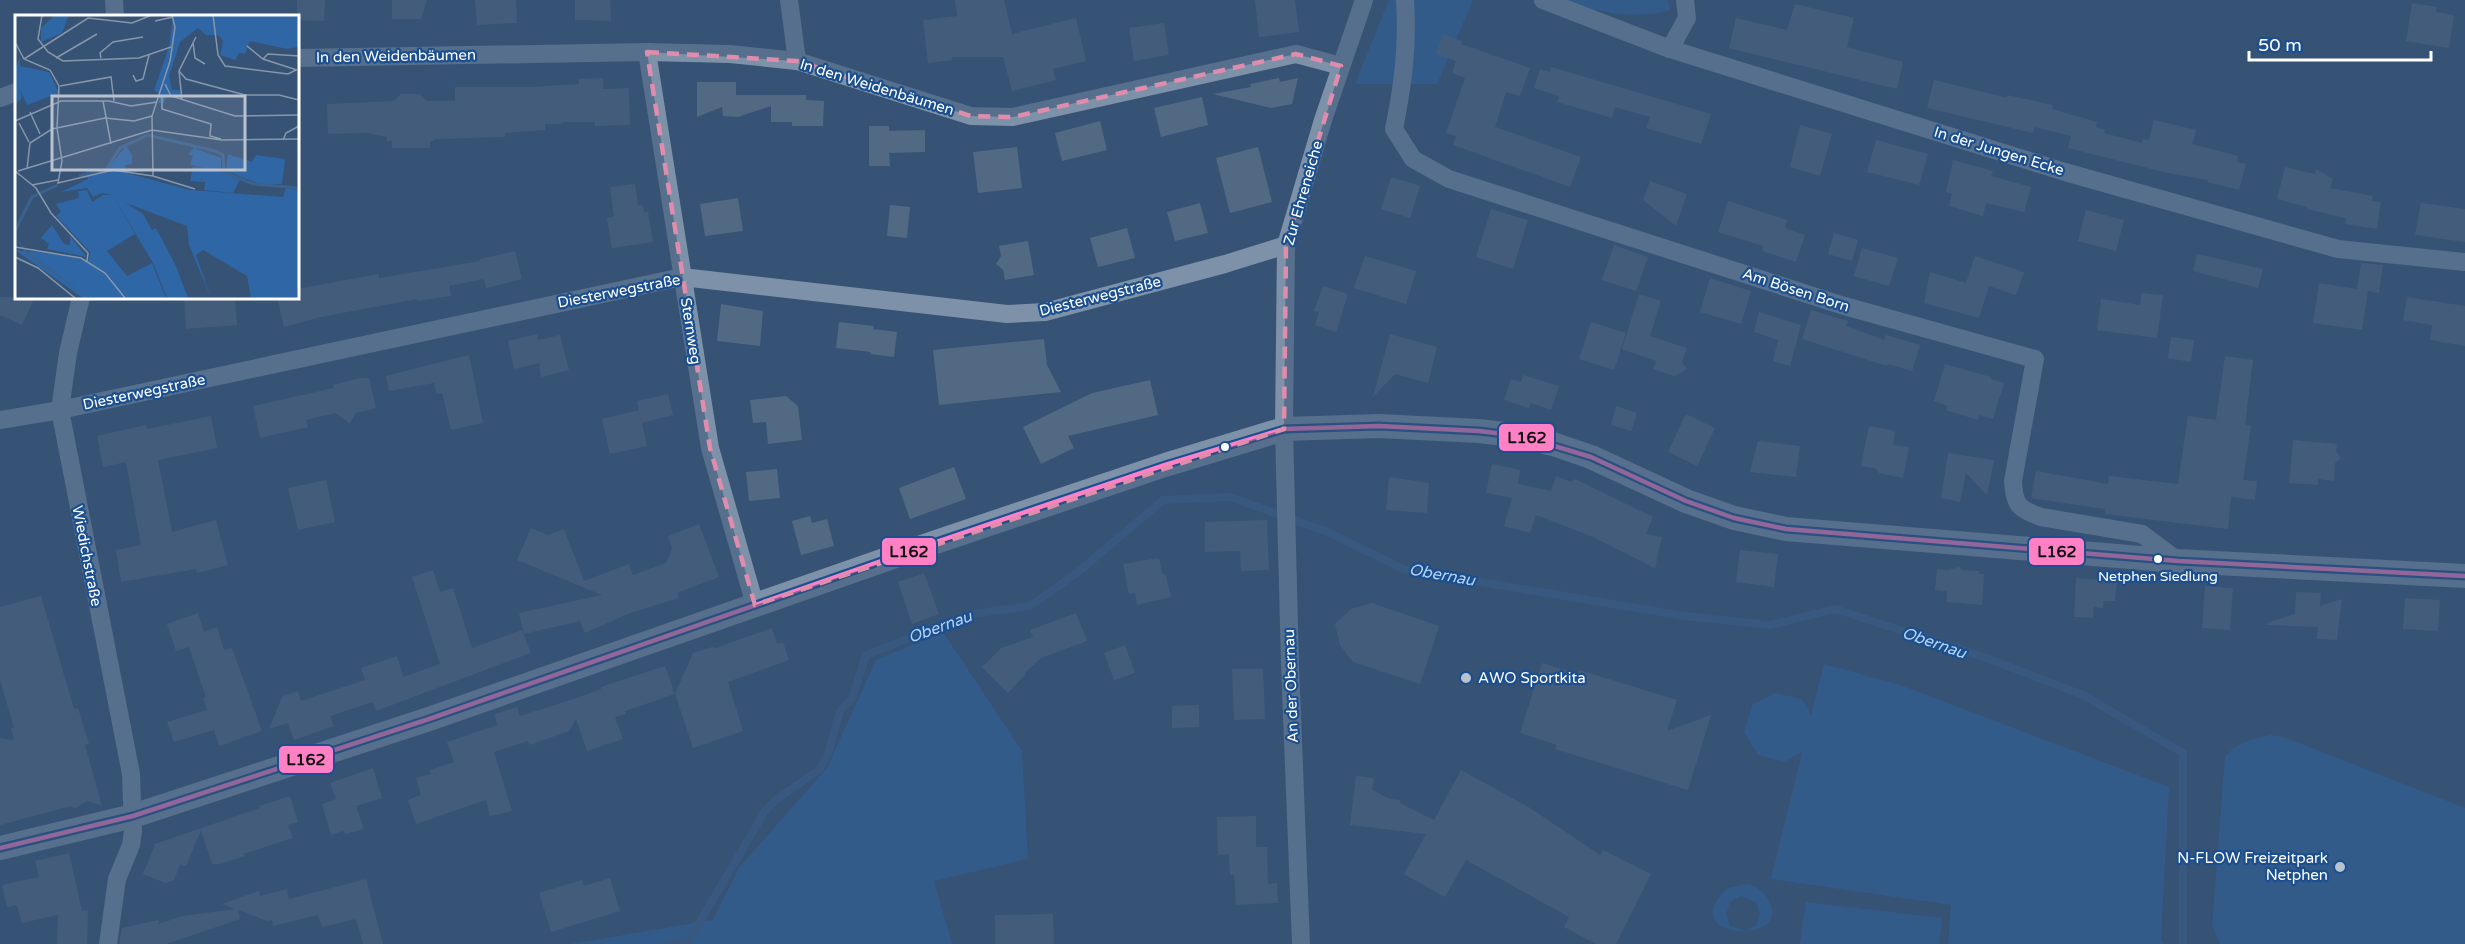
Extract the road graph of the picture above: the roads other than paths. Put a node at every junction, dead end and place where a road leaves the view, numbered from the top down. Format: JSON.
{"nodes":[{"id":1,"x":114,"y":0,"type":"edge"},
{"id":2,"x":789,"y":0,"type":"edge"},
{"id":3,"x":1370,"y":0,"type":"edge"},
{"id":4,"x":1405,"y":0,"type":"edge"},
{"id":5,"x":1543,"y":0,"type":"edge"},
{"id":6,"x":1685,"y":0,"type":"edge"},
{"id":7,"x":115,"y":15,"type":"edge"},
{"id":8,"x":1670,"y":49,"type":"junction"},
{"id":9,"x":647,"y":52,"type":"junction"},
{"id":10,"x":298,"y":58,"type":"edge"},
{"id":11,"x":796,"y":62,"type":"junction"},
{"id":12,"x":1341,"y":66,"type":"junction"},
{"id":13,"x":15,"y":92,"type":"edge"},
{"id":14,"x":0,"y":98,"type":"edge"},
{"id":15,"x":1286,"y":245,"type":"junction"},
{"id":16,"x":2465,"y":262,"type":"edge"},
{"id":17,"x":682,"y":276,"type":"junction"},
{"id":18,"x":81,"y":298,"type":"edge"},
{"id":19,"x":60,"y":410,"type":"junction"},
{"id":20,"x":0,"y":420,"type":"edge"},
{"id":21,"x":1284,"y":429,"type":"junction"},
{"id":22,"x":2178,"y":561,"type":"junction"},
{"id":23,"x":2465,"y":576,"type":"edge"},
{"id":24,"x":755,"y":605,"type":"junction"},
{"id":25,"x":133,"y":816,"type":"junction"},
{"id":26,"x":0,"y":848,"type":"edge"},
{"id":27,"x":108,"y":944,"type":"edge"},
{"id":28,"x":1301,"y":944,"type":"edge"}],
"edges":[{"from":1,"to":7,"type":"street"},
{"from":2,"to":11,"type":"street"},
{"from":3,"to":12,"type":"street","name":"Zur Ehreneiche"},
{"from":4,"to":22,"type":"street","name":"Am Bösen Born"},
{"from":5,"to":8,"type":"street","name":"In der Jungen Ecke"},
{"from":6,"to":8,"type":"street"},
{"from":8,"to":16,"type":"street","name":"In der Jungen Ecke"},
{"from":9,"to":10,"type":"street","name":"In den Weidenbäumen"},
{"from":9,"to":11,"type":"street","name":"In den Weidenbäumen"},
{"from":9,"to":17,"type":"street","name":"Sternweg"},
{"from":11,"to":12,"type":"street","name":"In den Weidenbäumen"},
{"from":12,"to":15,"type":"street","name":"Zur Ehreneiche"},
{"from":13,"to":14,"type":"street"},
{"from":15,"to":17,"type":"street","name":"Diesterwegstraße"},
{"from":15,"to":21,"type":"street","name":"Zur Ehreneiche"},
{"from":17,"to":19,"type":"street","name":"Diesterwegstraße"},
{"from":17,"to":24,"type":"street","name":"Sternweg"},
{"from":18,"to":19,"type":"street","name":"Wiedichstraße"},
{"from":19,"to":20,"type":"street","name":"Diesterwegstraße"},
{"from":19,"to":25,"type":"street","name":"Wiedichstraße"},
{"from":21,"to":22,"type":"street"},
{"from":21,"to":24,"type":"street"},
{"from":21,"to":28,"type":"street","name":"An der Obernau"},
{"from":22,"to":23,"type":"street"},
{"from":24,"to":25,"type":"street"},
{"from":25,"to":26,"type":"street"},
{"from":25,"to":27,"type":"street"}]}
